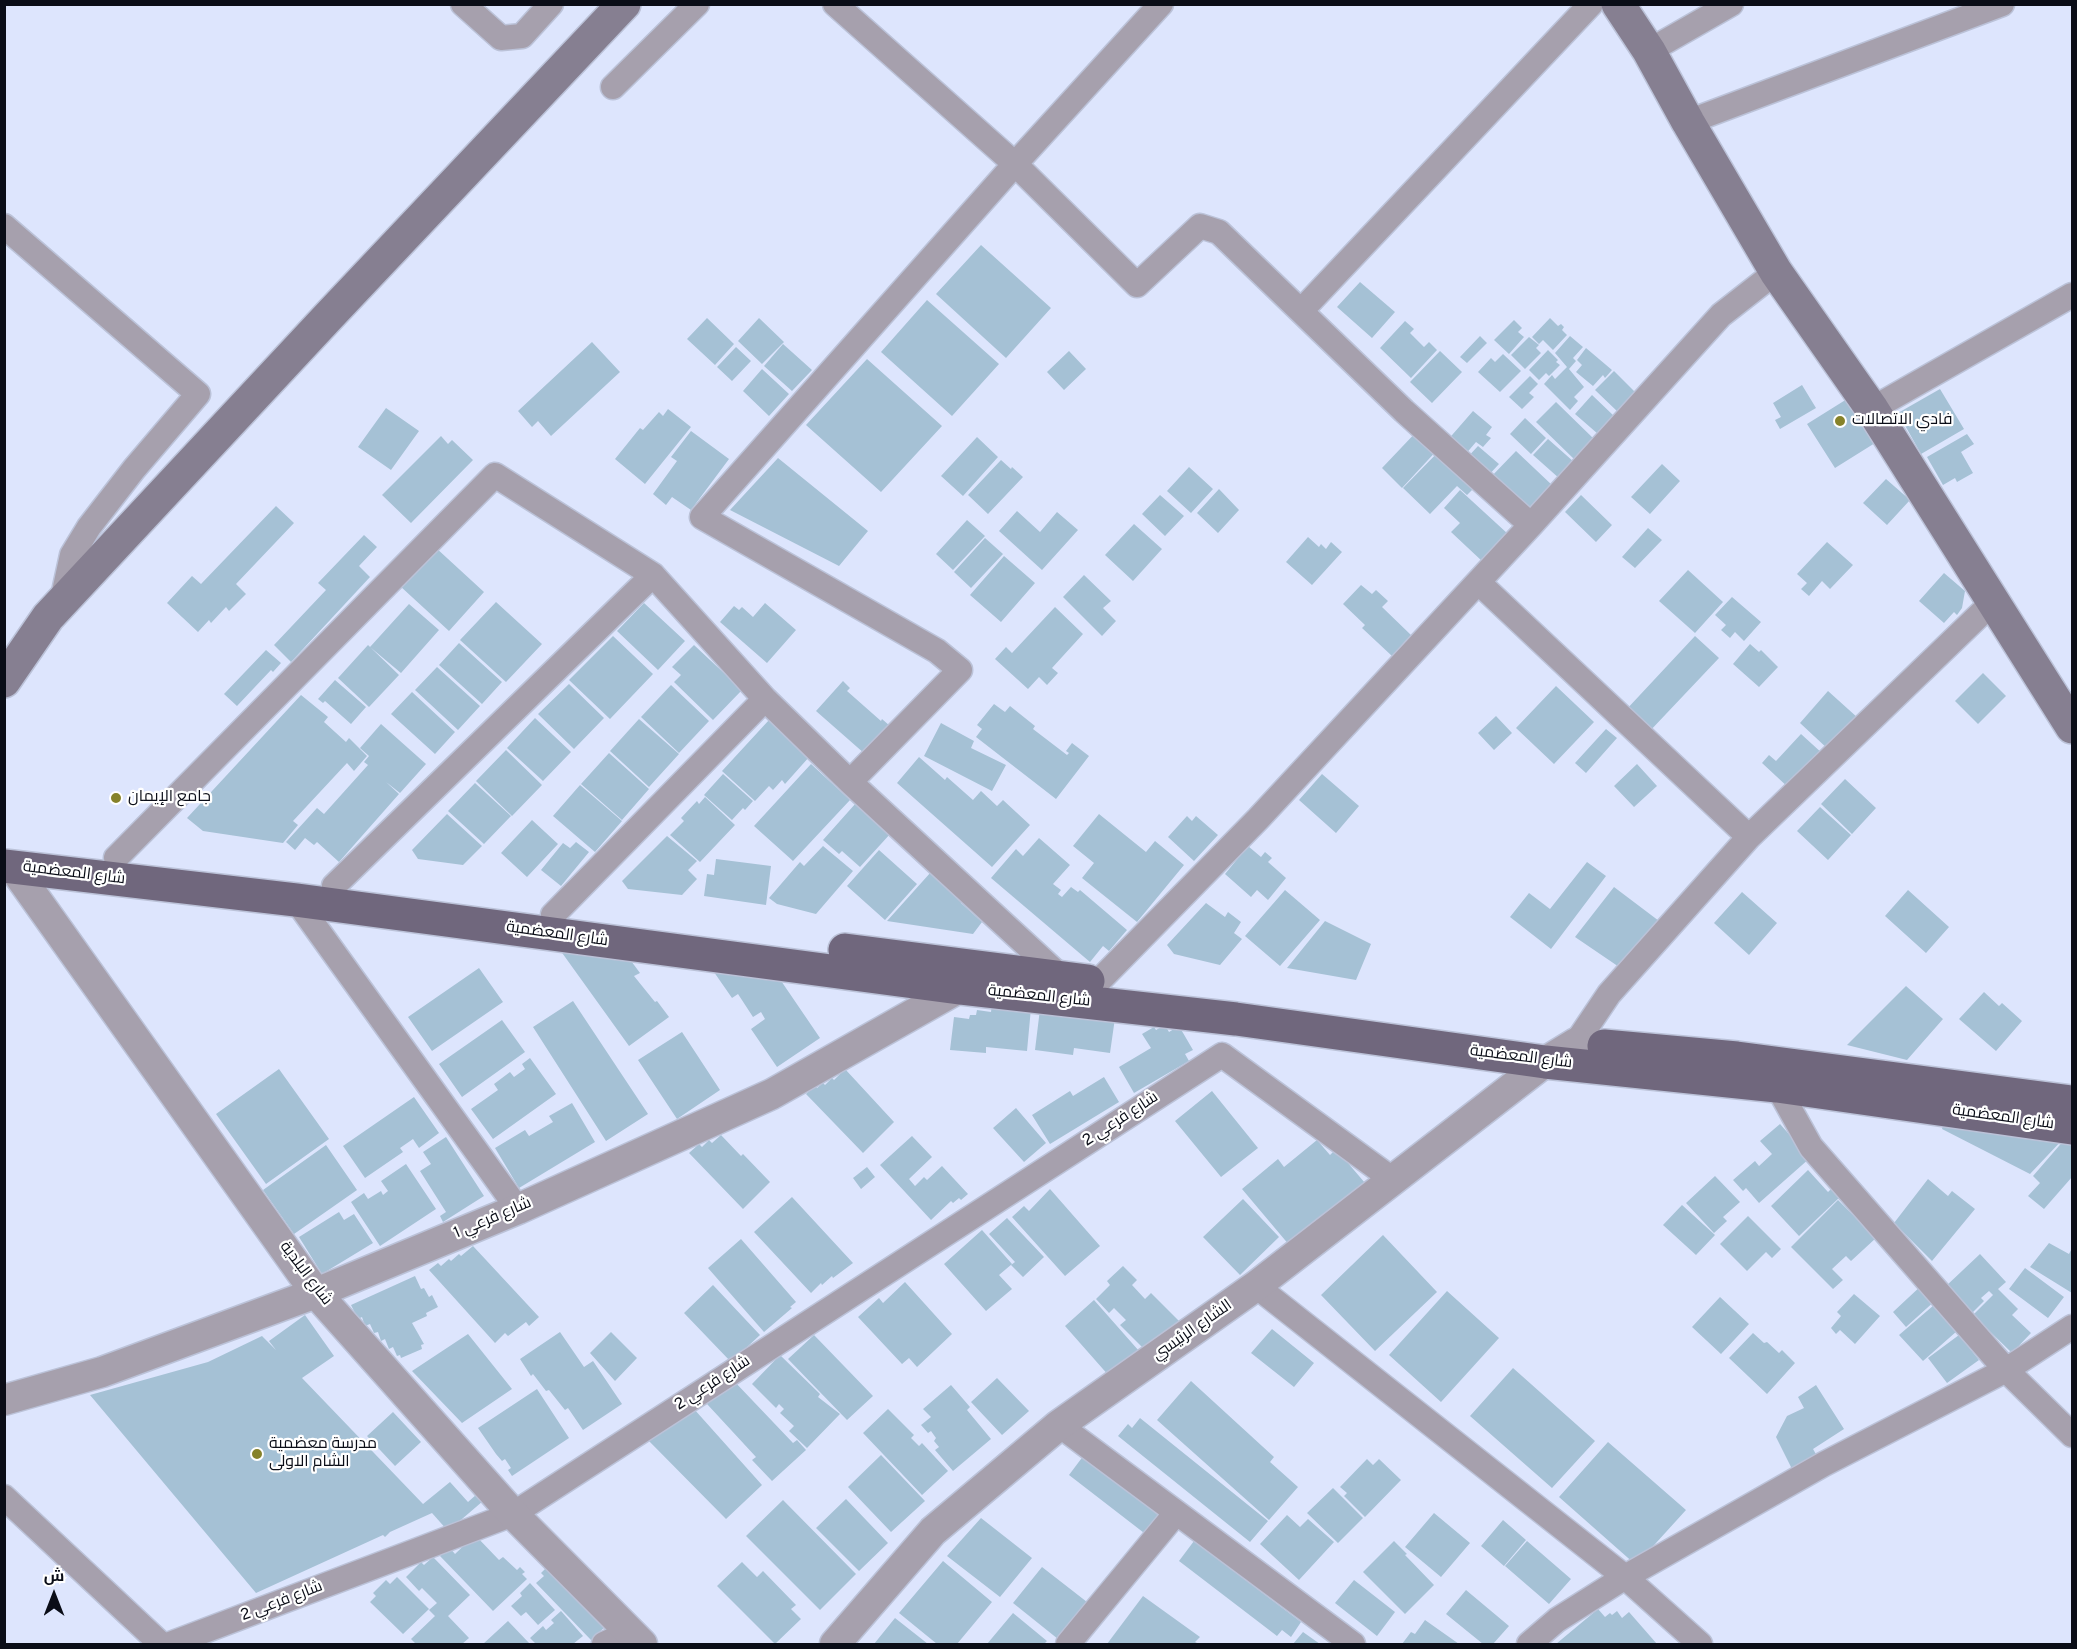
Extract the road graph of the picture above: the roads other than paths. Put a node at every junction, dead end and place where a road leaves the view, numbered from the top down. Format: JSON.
{"nodes":[{"id":1,"x":463,"y":4,"type":"edge"},
{"id":2,"x":551,"y":4,"type":"edge"},
{"id":3,"x":624,"y":4,"type":"edge"},
{"id":4,"x":697,"y":4,"type":"edge"},
{"id":5,"x":835,"y":4,"type":"edge"},
{"id":6,"x":1161,"y":4,"type":"edge"},
{"id":7,"x":1591,"y":4,"type":"edge"},
{"id":8,"x":1618,"y":4,"type":"edge"},
{"id":9,"x":1731,"y":4,"type":"edge"},
{"id":10,"x":2002,"y":4,"type":"edge"},
{"id":11,"x":1649,"y":51,"type":"junction"},
{"id":12,"x":613,"y":87,"type":"dead end"},
{"id":13,"x":1688,"y":123,"type":"junction"},
{"id":14,"x":1015,"y":164,"type":"junction"},
{"id":15,"x":4,"y":226,"type":"edge"},
{"id":16,"x":1776,"y":272,"type":"junction"},
{"id":17,"x":2073,"y":295,"type":"edge"},
{"id":18,"x":1301,"y":311,"type":"junction"},
{"id":19,"x":1872,"y":409,"type":"junction"},
{"id":20,"x":1531,"y":525,"type":"junction"},
{"id":21,"x":653,"y":575,"type":"junction"},
{"id":22,"x":1478,"y":582,"type":"junction"},
{"id":23,"x":1993,"y":602,"type":"junction"},
{"id":24,"x":55,"y":610,"type":"junction"},
{"id":25,"x":4,"y":649,"type":"edge"},
{"id":26,"x":4,"y":681,"type":"edge"},
{"id":27,"x":765,"y":699,"type":"junction"},
{"id":28,"x":2073,"y":727,"type":"edge"},
{"id":29,"x":850,"y":782,"type":"junction"},
{"id":30,"x":1749,"y":837,"type":"junction"},
{"id":31,"x":116,"y":858,"type":"junction"},
{"id":32,"x":7,"y":859,"type":"edge"},
{"id":33,"x":334,"y":886,"type":"junction"},
{"id":34,"x":296,"y":900,"type":"junction"},
{"id":35,"x":553,"y":915,"type":"junction"},
{"id":36,"x":1060,"y":976,"type":"junction"},
{"id":37,"x":1098,"y":982,"type":"junction"},
{"id":38,"x":959,"y":988,"type":"junction"},
{"id":39,"x":1576,"y":1043,"type":"junction"},
{"id":40,"x":1545,"y":1062,"type":"junction"},
{"id":41,"x":1736,"y":1070,"type":"junction"},
{"id":42,"x":1777,"y":1086,"type":"junction"},
{"id":43,"x":2073,"y":1102,"type":"edge"},
{"id":44,"x":2073,"y":1128,"type":"edge"},
{"id":45,"x":1392,"y":1179,"type":"junction"},
{"id":46,"x":518,"y":1209,"type":"junction"},
{"id":47,"x":1256,"y":1286,"type":"junction"},
{"id":48,"x":316,"y":1293,"type":"junction"},
{"id":49,"x":2073,"y":1327,"type":"edge"},
{"id":50,"x":2006,"y":1370,"type":"junction"},
{"id":51,"x":4,"y":1400,"type":"edge"},
{"id":52,"x":1059,"y":1425,"type":"junction"},
{"id":53,"x":2073,"y":1436,"type":"edge"},
{"id":54,"x":4,"y":1497,"type":"edge"},
{"id":55,"x":1176,"y":1513,"type":"junction"},
{"id":56,"x":513,"y":1514,"type":"junction"},
{"id":57,"x":1625,"y":1577,"type":"junction"},
{"id":58,"x":625,"y":1640,"type":"edge"},
{"id":59,"x":161,"y":1644,"type":"edge"},
{"id":60,"x":170,"y":1644,"type":"edge"},
{"id":61,"x":835,"y":1644,"type":"edge"},
{"id":62,"x":1068,"y":1644,"type":"edge"},
{"id":63,"x":1353,"y":1644,"type":"edge"},
{"id":64,"x":1529,"y":1644,"type":"edge"},
{"id":65,"x":1700,"y":1644,"type":"edge"}],
"edges":[{"from":1,"to":2,"type":"street"},
{"from":3,"to":24,"type":"main road"},
{"from":4,"to":12,"type":"street"},
{"from":5,"to":14,"type":"street"},
{"from":6,"to":14,"type":"street"},
{"from":7,"to":18,"type":"street"},
{"from":8,"to":11,"type":"main road"},
{"from":9,"to":11,"type":"street"},
{"from":10,"to":13,"type":"street"},
{"from":11,"to":13,"type":"main road"},
{"from":13,"to":16,"type":"main road"},
{"from":14,"to":18,"type":"street"},
{"from":14,"to":29,"type":"street"},
{"from":15,"to":24,"type":"street"},
{"from":16,"to":19,"type":"main road"},
{"from":16,"to":20,"type":"street"},
{"from":17,"to":19,"type":"street"},
{"from":18,"to":20,"type":"street"},
{"from":19,"to":23,"type":"main road"},
{"from":20,"to":22,"type":"street"},
{"from":21,"to":27,"type":"street"},
{"from":21,"to":31,"type":"street"},
{"from":21,"to":33,"type":"street"},
{"from":22,"to":30,"type":"street"},
{"from":22,"to":37,"type":"street"},
{"from":23,"to":28,"type":"main road"},
{"from":23,"to":30,"type":"street"},
{"from":24,"to":25,"type":"main road"},
{"from":24,"to":26,"type":"main road"},
{"from":27,"to":29,"type":"street"},
{"from":27,"to":35,"type":"street"},
{"from":29,"to":36,"type":"street"},
{"from":30,"to":39,"type":"street"},
{"from":31,"to":32,"type":"main road","name":"شارع المعضمية"},
{"from":31,"to":33,"type":"main road","name":"شارع المعضمية"},
{"from":32,"to":34,"type":"main road","name":"شارع المعضمية"},
{"from":32,"to":48,"type":"street","name":"شارع البلدية"},
{"from":33,"to":35,"type":"main road","name":"شارع المعضمية"},
{"from":34,"to":38,"type":"main road","name":"شارع المعضمية"},
{"from":34,"to":46,"type":"street"},
{"from":35,"to":36,"type":"main road","name":"شارع المعضمية"},
{"from":36,"to":37,"type":"main road","name":"شارع المعضمية"},
{"from":37,"to":39,"type":"main road","name":"شارع المعضمية"},
{"from":38,"to":40,"type":"main road","name":"شارع المعضمية"},
{"from":38,"to":46,"type":"street","name":"شارع فرعي 1"},
{"from":39,"to":40,"type":"street","name":"الشارع الرئيسي"},
{"from":39,"to":41,"type":"main road","name":"شارع المعضمية"},
{"from":40,"to":41,"type":"main road","name":"شارع المعضمية"},
{"from":40,"to":45,"type":"street","name":"الشارع الرئيسي"},
{"from":41,"to":42,"type":"main road","name":"شارع المعضمية"},
{"from":41,"to":43,"type":"main road","name":"شارع المعضمية"},
{"from":42,"to":44,"type":"main road","name":"شارع المعضمية"},
{"from":42,"to":50,"type":"street"},
{"from":45,"to":47,"type":"street","name":"الشارع الرئيسي"},
{"from":45,"to":56,"type":"street","name":"شارع فرعي 2"},
{"from":46,"to":48,"type":"street","name":"شارع فرعي 1"},
{"from":47,"to":52,"type":"street","name":"الشارع الرئيسي"},
{"from":47,"to":57,"type":"street"},
{"from":48,"to":51,"type":"street","name":"شارع فرعي 1"},
{"from":48,"to":56,"type":"street","name":"شارع البلدية"},
{"from":49,"to":50,"type":"street"},
{"from":50,"to":53,"type":"street"},
{"from":50,"to":57,"type":"street"},
{"from":52,"to":55,"type":"street"},
{"from":52,"to":61,"type":"street","name":"الشارع الرئيسي"},
{"from":54,"to":59,"type":"street"},
{"from":55,"to":62,"type":"street"},
{"from":55,"to":63,"type":"street"},
{"from":56,"to":58,"type":"street","name":"شارع البلدية"},
{"from":56,"to":60,"type":"street","name":"شارع فرعي 2"},
{"from":57,"to":64,"type":"street"},
{"from":57,"to":65,"type":"street"}]}
